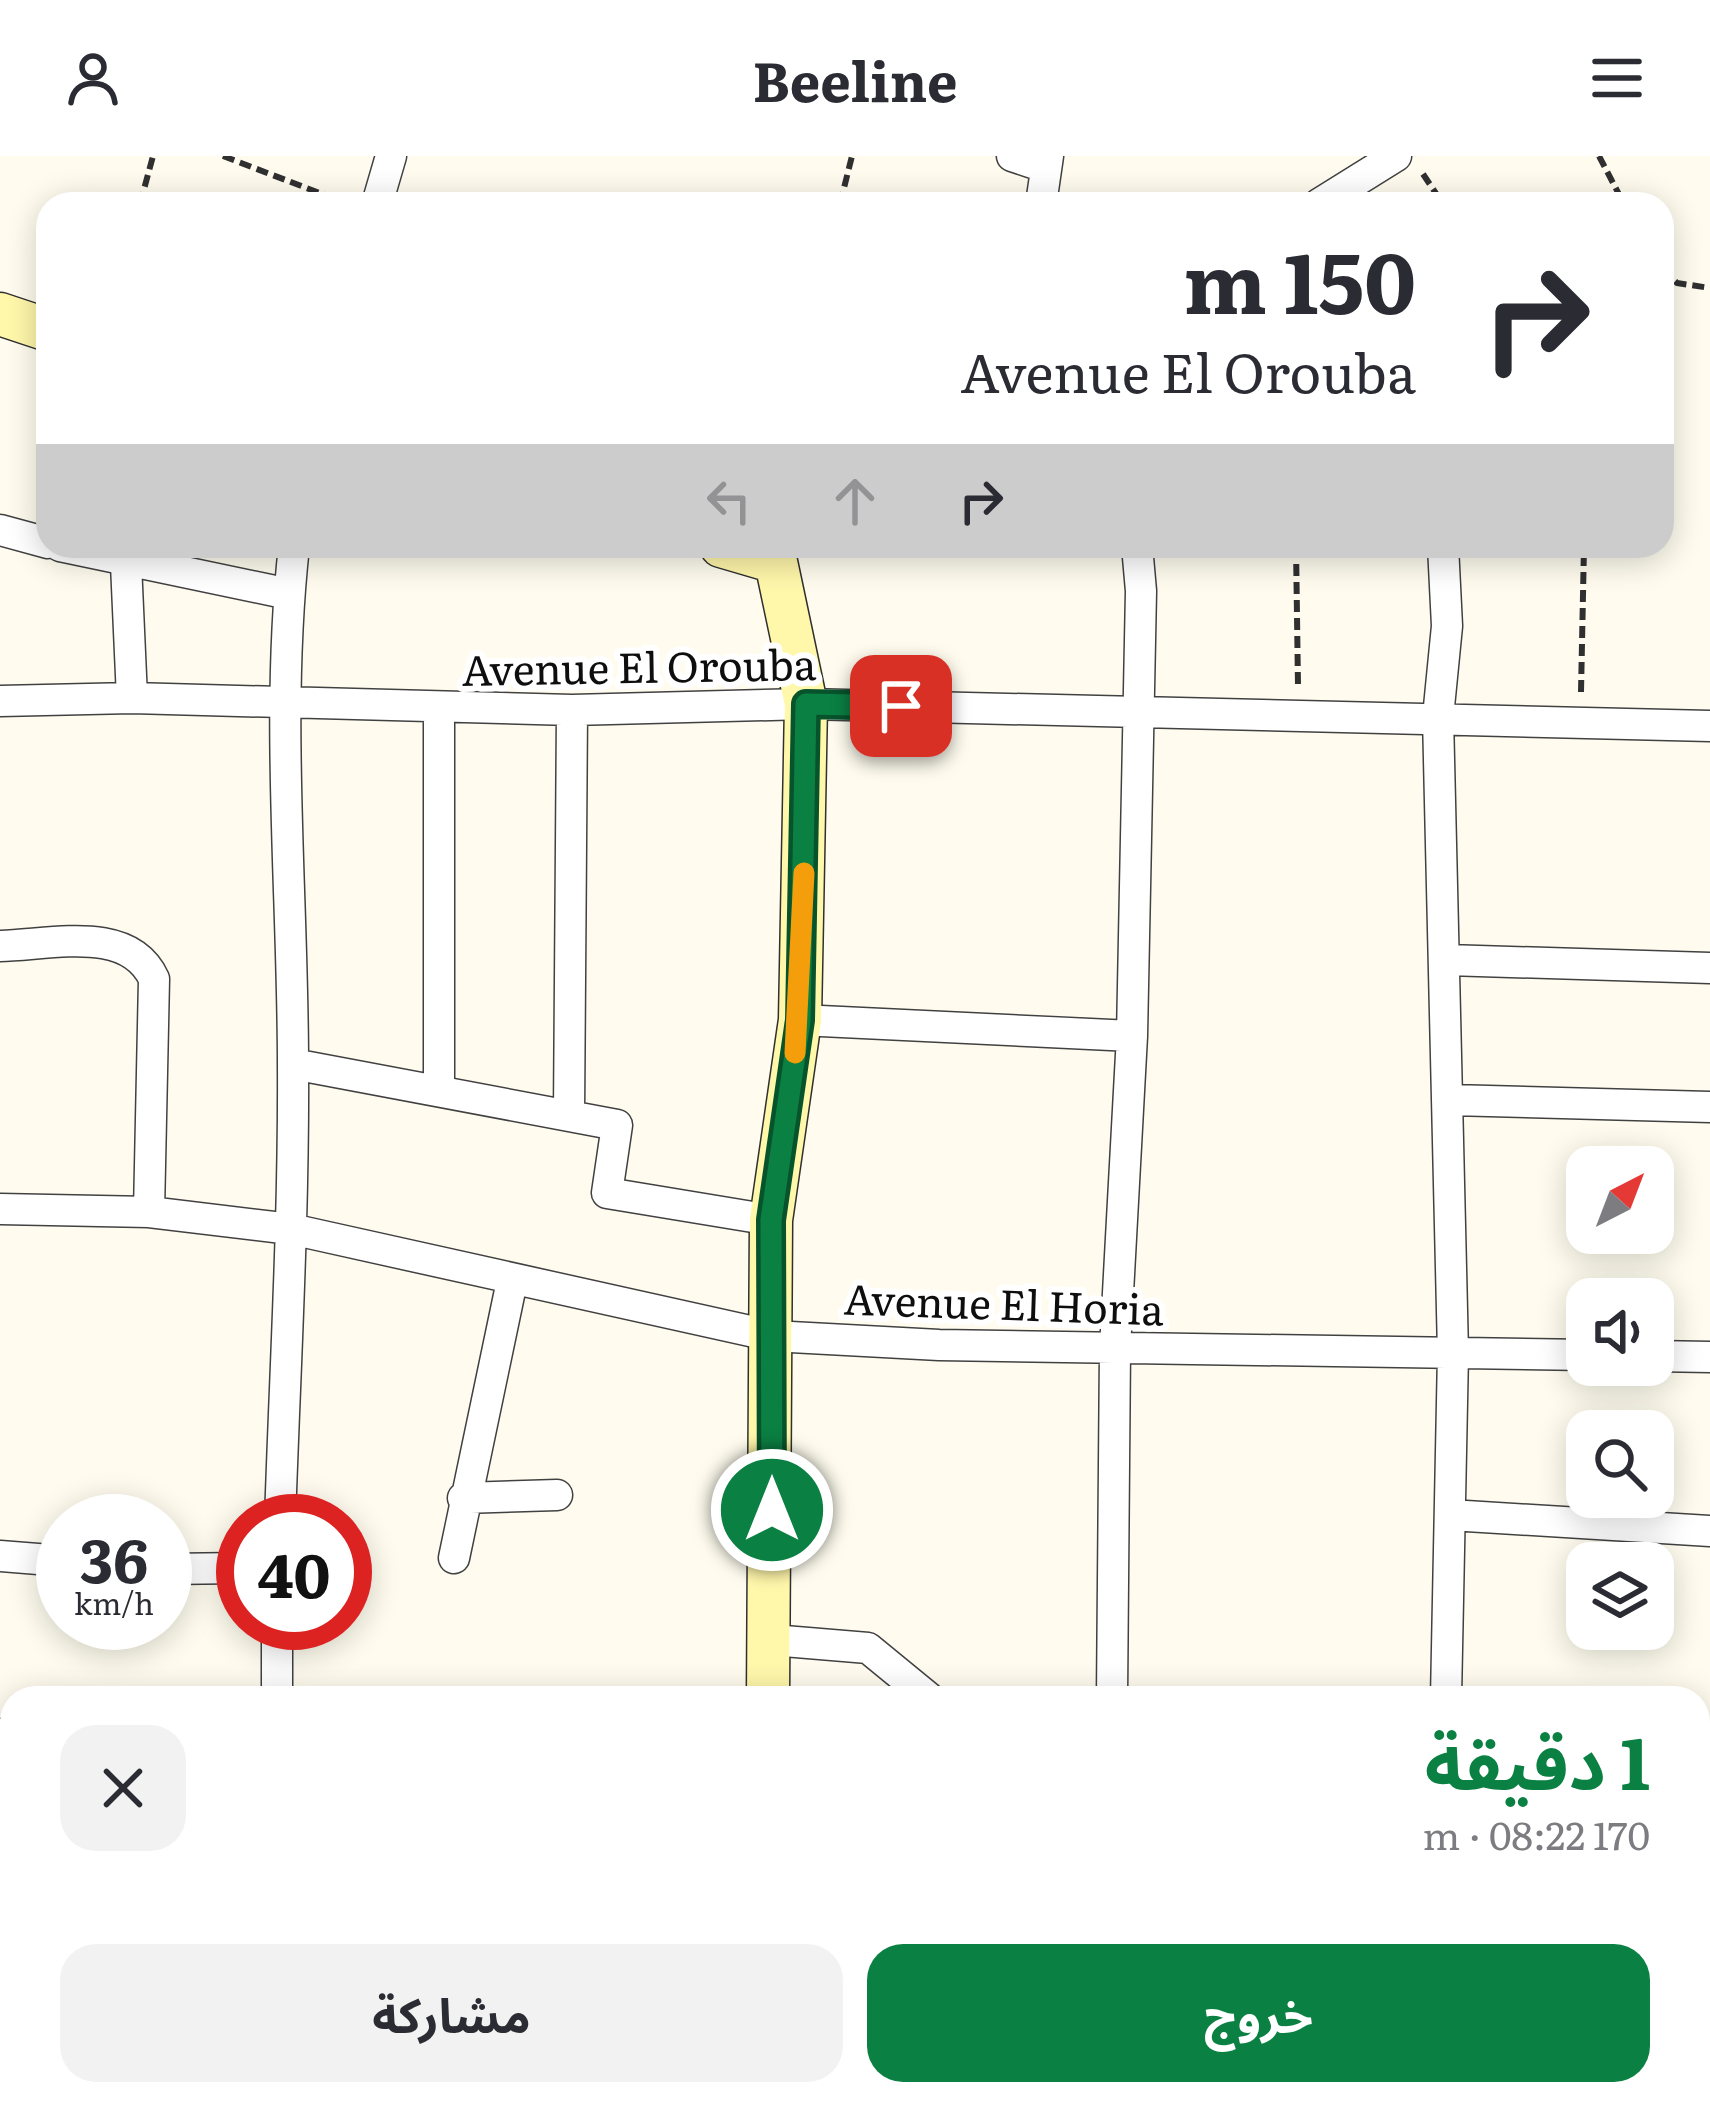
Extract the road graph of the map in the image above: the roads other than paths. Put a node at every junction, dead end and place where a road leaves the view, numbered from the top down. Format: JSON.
{"nodes":[{"id":1,"x":391,"y":156,"type":"edge"},
{"id":2,"x":1012,"y":156,"type":"edge"},
{"id":3,"x":1047,"y":161,"type":"edge"},
{"id":4,"x":1409,"y":164,"type":"edge"},
{"id":5,"x":380,"y":192,"type":"edge"},
{"id":6,"x":1043,"y":192,"type":"edge"},
{"id":7,"x":1346,"y":192,"type":"edge"},
{"id":8,"x":0,"y":314,"type":"edge"},
{"id":9,"x":36,"y":326,"type":"edge"},
{"id":10,"x":0,"y":530,"type":"edge"},
{"id":11,"x":36,"y":540,"type":"edge"},
{"id":12,"x":104,"y":558,"type":"edge"},
{"id":13,"x":293,"y":558,"type":"edge"},
{"id":14,"x":788,"y":558,"type":"edge"},
{"id":15,"x":1137,"y":558,"type":"edge"},
{"id":16,"x":1444,"y":558,"type":"edge"},
{"id":17,"x":126,"y":564,"type":"junction"},
{"id":18,"x":289,"y":594,"type":"junction"},
{"id":19,"x":132,"y":698,"type":"junction"},
{"id":20,"x":0,"y":701,"type":"edge"},
{"id":21,"x":806,"y":704,"type":"junction"},
{"id":22,"x":285,"y":706,"type":"junction"},
{"id":23,"x":440,"y":709,"type":"junction"},
{"id":24,"x":1137,"y":709,"type":"junction"},
{"id":25,"x":572,"y":710,"type":"junction"},
{"id":26,"x":1438,"y":717,"type":"junction"},
{"id":27,"x":1710,"y":726,"type":"edge"},
{"id":28,"x":0,"y":946,"type":"edge"},
{"id":29,"x":1447,"y":960,"type":"junction"},
{"id":30,"x":1710,"y":968,"type":"edge"},
{"id":31,"x":800,"y":1020,"type":"junction"},
{"id":32,"x":1132,"y":1036,"type":"junction"},
{"id":33,"x":293,"y":1064,"type":"junction"},
{"id":34,"x":439,"y":1089,"type":"junction"},
{"id":35,"x":1451,"y":1100,"type":"junction"},
{"id":36,"x":1710,"y":1107,"type":"edge"},
{"id":37,"x":569,"y":1114,"type":"junction"},
{"id":38,"x":0,"y":1209,"type":"edge"},
{"id":39,"x":149,"y":1212,"type":"junction"},
{"id":40,"x":771,"y":1220,"type":"junction"},
{"id":41,"x":291,"y":1229,"type":"junction"},
{"id":42,"x":512,"y":1281,"type":"junction"},
{"id":43,"x":772,"y":1336,"type":"junction"},
{"id":44,"x":1115,"y":1348,"type":"junction"},
{"id":45,"x":1453,"y":1353,"type":"junction"},
{"id":46,"x":1566,"y":1355,"type":"edge"},
{"id":47,"x":1674,"y":1357,"type":"edge"},
{"id":48,"x":1710,"y":1358,"type":"edge"},
{"id":49,"x":281,"y":1494,"type":"edge"},
{"id":50,"x":557,"y":1496,"type":"dead end"},
{"id":51,"x":464,"y":1498,"type":"junction"},
{"id":52,"x":1450,"y":1515,"type":"junction"},
{"id":53,"x":1710,"y":1531,"type":"edge"},
{"id":54,"x":0,"y":1556,"type":"edge"},
{"id":55,"x":454,"y":1558,"type":"dead end"},
{"id":56,"x":36,"y":1559,"type":"edge"},
{"id":57,"x":772,"y":1640,"type":"junction"},
{"id":58,"x":278,"y":1650,"type":"edge"},
{"id":59,"x":277,"y":1686,"type":"edge"},
{"id":60,"x":769,"y":1686,"type":"edge"},
{"id":61,"x":914,"y":1686,"type":"edge"},
{"id":62,"x":1112,"y":1686,"type":"edge"},
{"id":63,"x":1446,"y":1686,"type":"edge"}],
"edges":[{"from":1,"to":5,"type":"street"},
{"from":2,"to":3,"type":"street"},
{"from":3,"to":6,"type":"street"},
{"from":4,"to":7,"type":"street"},
{"from":8,"to":9,"type":"street"},
{"from":10,"to":11,"type":"street"},
{"from":12,"to":17,"type":"street"},
{"from":13,"to":18,"type":"street"},
{"from":14,"to":21,"type":"street"},
{"from":15,"to":24,"type":"street"},
{"from":16,"to":26,"type":"street"},
{"from":17,"to":18,"type":"street"},
{"from":17,"to":19,"type":"street"},
{"from":18,"to":22,"type":"street"},
{"from":19,"to":20,"type":"street","name":"Avenue El Orouba"},
{"from":19,"to":22,"type":"street","name":"Avenue El Orouba"},
{"from":21,"to":24,"type":"street","name":"Avenue El Orouba"},
{"from":21,"to":25,"type":"street","name":"Avenue El Orouba"},
{"from":21,"to":31,"type":"street"},
{"from":22,"to":23,"type":"street","name":"Avenue El Orouba"},
{"from":22,"to":33,"type":"street"},
{"from":23,"to":25,"type":"street","name":"Avenue El Orouba"},
{"from":23,"to":34,"type":"street"},
{"from":24,"to":26,"type":"street","name":"Avenue El Orouba"},
{"from":24,"to":32,"type":"street"},
{"from":25,"to":37,"type":"street"},
{"from":26,"to":27,"type":"street","name":"Avenue El Orouba"},
{"from":26,"to":29,"type":"street"},
{"from":28,"to":39,"type":"street"},
{"from":29,"to":30,"type":"street"},
{"from":29,"to":35,"type":"street"},
{"from":31,"to":32,"type":"street"},
{"from":31,"to":40,"type":"street"},
{"from":32,"to":44,"type":"street"},
{"from":33,"to":34,"type":"street"},
{"from":33,"to":41,"type":"street"},
{"from":34,"to":37,"type":"street"},
{"from":35,"to":36,"type":"street"},
{"from":35,"to":45,"type":"street"},
{"from":37,"to":40,"type":"street"},
{"from":38,"to":39,"type":"street","name":"Avenue El Horia"},
{"from":39,"to":41,"type":"street","name":"Avenue El Horia"},
{"from":40,"to":43,"type":"street"},
{"from":41,"to":42,"type":"street","name":"Avenue El Horia"},
{"from":41,"to":49,"type":"street"},
{"from":42,"to":43,"type":"street","name":"Avenue El Horia"},
{"from":42,"to":51,"type":"street"},
{"from":43,"to":44,"type":"street","name":"Avenue El Horia"},
{"from":43,"to":57,"type":"street"},
{"from":44,"to":45,"type":"street","name":"Avenue El Horia"},
{"from":44,"to":62,"type":"street"},
{"from":45,"to":46,"type":"street","name":"Avenue El Horia"},
{"from":45,"to":52,"type":"street"},
{"from":47,"to":48,"type":"street"},
{"from":50,"to":51,"type":"street"},
{"from":51,"to":55,"type":"street"},
{"from":52,"to":53,"type":"street"},
{"from":52,"to":63,"type":"street"},
{"from":54,"to":56,"type":"street"},
{"from":57,"to":60,"type":"street"},
{"from":57,"to":61,"type":"street"},
{"from":58,"to":59,"type":"street"}]}
